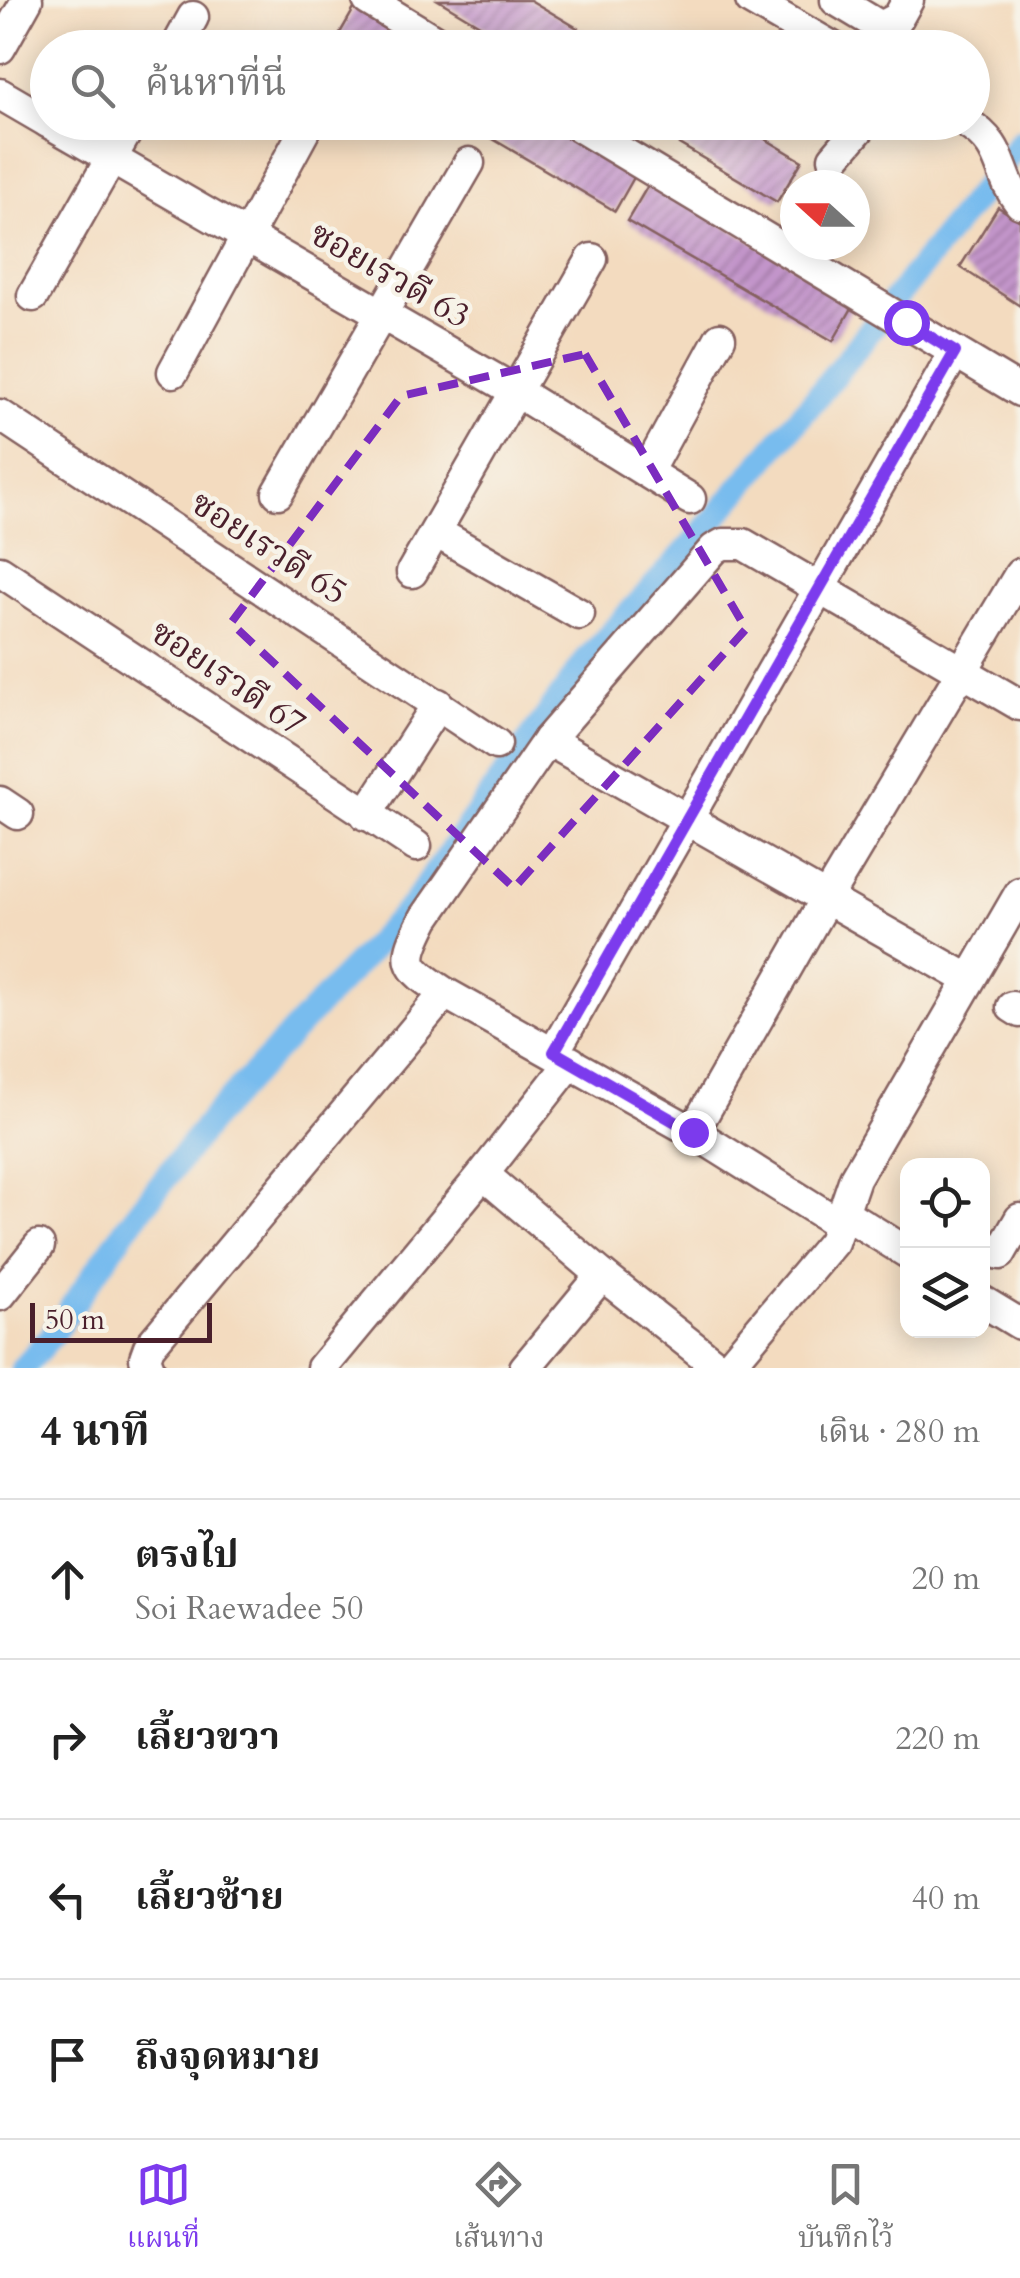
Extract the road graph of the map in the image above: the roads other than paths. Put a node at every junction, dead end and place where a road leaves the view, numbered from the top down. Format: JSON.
{"nodes":[{"id":1,"x":27,"y":0,"type":"edge"},
{"id":2,"x":368,"y":0,"type":"edge"},
{"id":3,"x":751,"y":0,"type":"edge"},
{"id":4,"x":836,"y":0,"type":"edge"},
{"id":5,"x":908,"y":0,"type":"edge"},
{"id":6,"x":193,"y":17,"type":"dead end"},
{"id":7,"x":186,"y":30,"type":"edge"},
{"id":8,"x":417,"y":30,"type":"edge"},
{"id":9,"x":803,"y":30,"type":"edge"},
{"id":10,"x":0,"y":48,"type":"edge"},
{"id":11,"x":0,"y":94,"type":"edge"},
{"id":12,"x":30,"y":112,"type":"edge"},
{"id":13,"x":77,"y":140,"type":"edge"},
{"id":14,"x":122,"y":140,"type":"edge"},
{"id":15,"x":299,"y":140,"type":"edge"},
{"id":16,"x":602,"y":140,"type":"edge"},
{"id":17,"x":849,"y":140,"type":"edge"},
{"id":18,"x":989,"y":140,"type":"edge"},
{"id":19,"x":834,"y":158,"type":"dead end"},
{"id":20,"x":110,"y":160,"type":"junction"},
{"id":21,"x":469,"y":162,"type":"dead end"},
{"id":22,"x":1020,"y":203,"type":"edge"},
{"id":23,"x":247,"y":236,"type":"junction"},
{"id":24,"x":592,"y":259,"type":"dead end"},
{"id":25,"x":33,"y":296,"type":"dead end"},
{"id":26,"x":381,"y":313,"type":"junction"},
{"id":27,"x":720,"y":338,"type":"dead end"},
{"id":28,"x":955,"y":352,"type":"junction"},
{"id":29,"x":172,"y":372,"type":"dead end"},
{"id":30,"x":1020,"y":391,"type":"edge"},
{"id":31,"x":516,"y":392,"type":"junction"},
{"id":32,"x":0,"y":415,"type":"edge"},
{"id":33,"x":648,"y":472,"type":"junction"},
{"id":34,"x":278,"y":493,"type":"dead end"},
{"id":35,"x":690,"y":500,"type":"dead end"},
{"id":36,"x":436,"y":532,"type":"junction"},
{"id":37,"x":0,"y":571,"type":"edge"},
{"id":38,"x":412,"y":572,"type":"dead end"},
{"id":39,"x":1020,"y":574,"type":"edge"},
{"id":40,"x":819,"y":591,"type":"junction"},
{"id":41,"x":579,"y":614,"type":"dead end"},
{"id":42,"x":962,"y":671,"type":"junction"},
{"id":43,"x":438,"y":704,"type":"junction"},
{"id":44,"x":1020,"y":704,"type":"edge"},
{"id":45,"x":548,"y":740,"type":"junction"},
{"id":46,"x":496,"y":744,"type":"dead end"},
{"id":47,"x":366,"y":814,"type":"junction"},
{"id":48,"x":687,"y":820,"type":"junction"},
{"id":49,"x":416,"y":846,"type":"dead end"},
{"id":50,"x":1020,"y":892,"type":"edge"},
{"id":51,"x":826,"y":899,"type":"junction"},
{"id":52,"x":968,"y":979,"type":"junction"},
{"id":53,"x":445,"y":992,"type":"junction"},
{"id":54,"x":562,"y":1057,"type":"junction"},
{"id":55,"x":693,"y":1132,"type":"junction"},
{"id":56,"x":484,"y":1174,"type":"junction"},
{"id":57,"x":842,"y":1219,"type":"junction"},
{"id":58,"x":1020,"y":1219,"type":"edge"},
{"id":59,"x":40,"y":1246,"type":"dead end"},
{"id":60,"x":900,"y":1249,"type":"edge"},
{"id":61,"x":1000,"y":1254,"type":"dead end"},
{"id":62,"x":602,"y":1275,"type":"junction"},
{"id":63,"x":0,"y":1295,"type":"edge"},
{"id":64,"x":990,"y":1306,"type":"edge"},
{"id":65,"x":1020,"y":1324,"type":"edge"},
{"id":66,"x":149,"y":1368,"type":"edge"},
{"id":67,"x":322,"y":1368,"type":"edge"},
{"id":68,"x":524,"y":1368,"type":"edge"},
{"id":69,"x":724,"y":1368,"type":"edge"}],
"edges":[{"from":1,"to":10,"type":"street"},
{"from":2,"to":8,"type":"street"},
{"from":3,"to":9,"type":"street"},
{"from":4,"to":5,"type":"street"},
{"from":6,"to":7,"type":"street"},
{"from":11,"to":12,"type":"street","name":"ซอยเรวดี 63"},
{"from":13,"to":20,"type":"street","name":"ซอยเรวดี 63"},
{"from":14,"to":20,"type":"street"},
{"from":15,"to":23,"type":"street"},
{"from":16,"to":28,"type":"street"},
{"from":17,"to":19,"type":"street"},
{"from":18,"to":22,"type":"street"},
{"from":20,"to":23,"type":"street","name":"ซอยเรวดี 63"},
{"from":20,"to":25,"type":"street"},
{"from":21,"to":26,"type":"street"},
{"from":23,"to":26,"type":"street","name":"ซอยเรวดี 63"},
{"from":23,"to":29,"type":"street"},
{"from":24,"to":31,"type":"street"},
{"from":26,"to":31,"type":"street","name":"ซอยเรวดี 63"},
{"from":26,"to":34,"type":"street"},
{"from":27,"to":33,"type":"street"},
{"from":28,"to":30,"type":"street"},
{"from":28,"to":40,"type":"street"},
{"from":31,"to":33,"type":"street","name":"ซอยเรวดี 63"},
{"from":31,"to":36,"type":"street"},
{"from":32,"to":43,"type":"street","name":"ซอยเรวดี 65"},
{"from":33,"to":35,"type":"street","name":"ซอยเรวดี 63"},
{"from":36,"to":38,"type":"street"},
{"from":36,"to":41,"type":"street"},
{"from":37,"to":47,"type":"street","name":"ซอยเรวดี 67"},
{"from":39,"to":42,"type":"street"},
{"from":40,"to":42,"type":"street"},
{"from":40,"to":45,"type":"street"},
{"from":40,"to":48,"type":"street"},
{"from":42,"to":44,"type":"street"},
{"from":42,"to":51,"type":"street"},
{"from":43,"to":46,"type":"street","name":"ซอยเรวดี 65"},
{"from":43,"to":47,"type":"street"},
{"from":45,"to":48,"type":"street"},
{"from":45,"to":53,"type":"street"},
{"from":47,"to":49,"type":"street","name":"ซอยเรวดี 67"},
{"from":48,"to":51,"type":"street"},
{"from":48,"to":54,"type":"street"},
{"from":50,"to":52,"type":"street"},
{"from":51,"to":52,"type":"street"},
{"from":51,"to":55,"type":"street"},
{"from":52,"to":57,"type":"street"},
{"from":53,"to":54,"type":"street"},
{"from":53,"to":66,"type":"street"},
{"from":54,"to":55,"type":"street"},
{"from":54,"to":56,"type":"street"},
{"from":55,"to":57,"type":"street"},
{"from":56,"to":62,"type":"street"},
{"from":56,"to":67,"type":"street"},
{"from":57,"to":60,"type":"street"},
{"from":57,"to":69,"type":"street"},
{"from":58,"to":61,"type":"street"},
{"from":59,"to":63,"type":"street"},
{"from":62,"to":68,"type":"street"},
{"from":62,"to":69,"type":"street"},
{"from":64,"to":65,"type":"street"}]}
